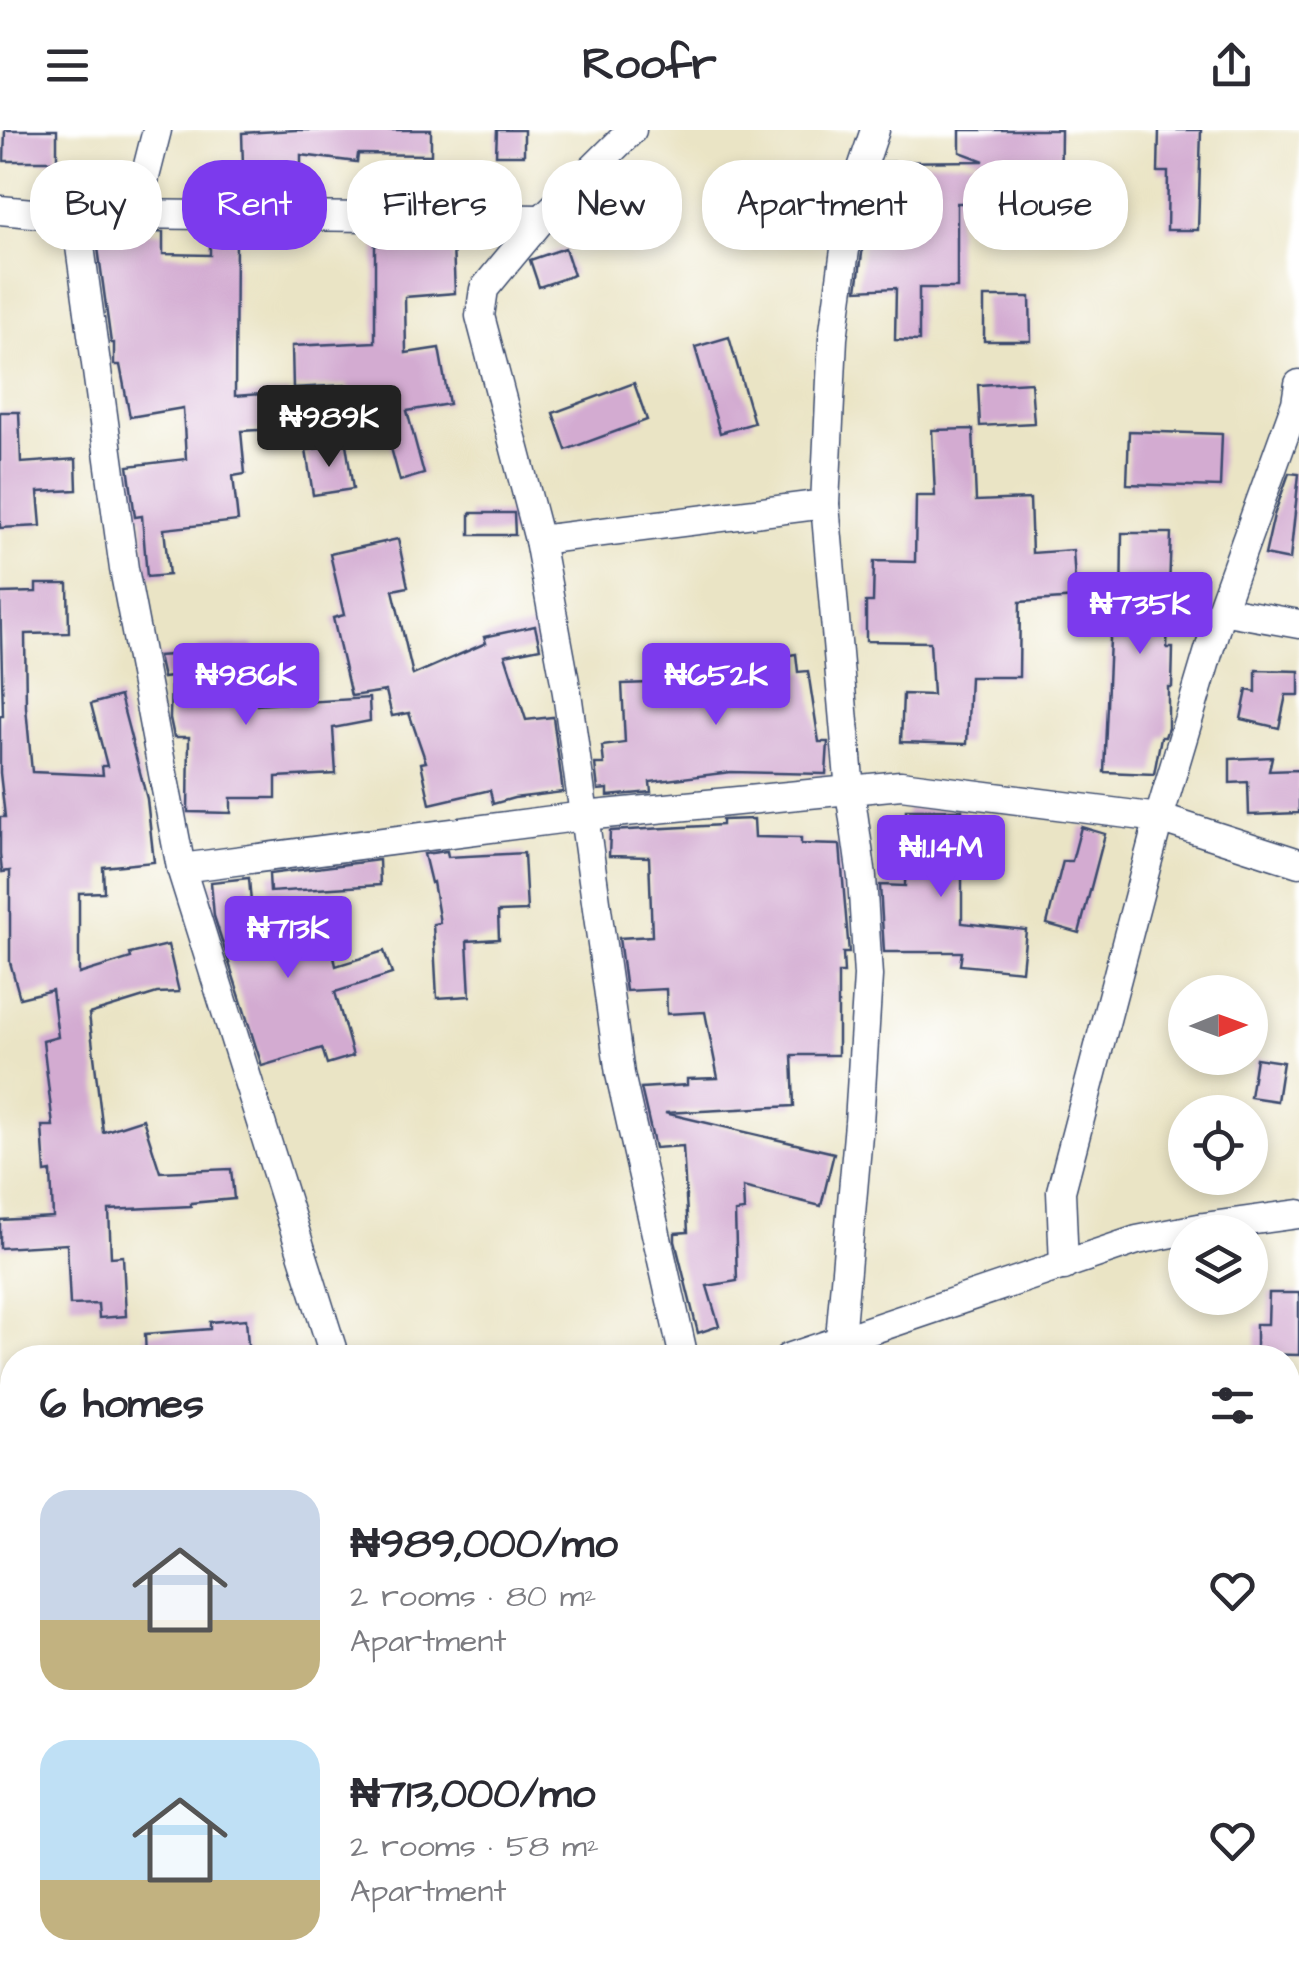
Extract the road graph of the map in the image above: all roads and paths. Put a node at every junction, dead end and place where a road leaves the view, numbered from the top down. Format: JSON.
{"nodes":[{"id":1,"x":157,"y":130,"type":"edge"},
{"id":2,"x":632,"y":130,"type":"edge"},
{"id":3,"x":876,"y":130,"type":"edge"},
{"id":4,"x":149,"y":160,"type":"edge"},
{"id":5,"x":602,"y":160,"type":"edge"},
{"id":6,"x":0,"y":210,"type":"edge"},
{"id":7,"x":30,"y":212,"type":"edge"},
{"id":8,"x":162,"y":214,"type":"edge"},
{"id":9,"x":542,"y":219,"type":"joint"},
{"id":10,"x":81,"y":250,"type":"edge"},
{"id":11,"x":1299,"y":384,"type":"edge"},
{"id":12,"x":825,"y":504,"type":"junction"},
{"id":13,"x":539,"y":540,"type":"junction"},
{"id":14,"x":1221,"y":610,"type":"junction"},
{"id":15,"x":1299,"y":624,"type":"edge"},
{"id":16,"x":850,"y":790,"type":"junction"},
{"id":17,"x":584,"y":816,"type":"junction"},
{"id":18,"x":1159,"y":818,"type":"junction"},
{"id":19,"x":1299,"y":863,"type":"edge"},
{"id":20,"x":182,"y":868,"type":"junction"},
{"id":21,"x":1299,"y":1214,"type":"edge"},
{"id":22,"x":1064,"y":1266,"type":"junction"},
{"id":23,"x":840,"y":1338,"type":"junction"},
{"id":24,"x":331,"y":1345,"type":"edge"},
{"id":25,"x":681,"y":1345,"type":"edge"},
{"id":26,"x":822,"y":1345,"type":"edge"}],
"edges":[{"from":1,"to":4,"type":"street"},
{"from":2,"to":5,"type":"street"},
{"from":3,"to":12,"type":"street"},
{"from":6,"to":7,"type":"street"},
{"from":8,"to":9,"type":"street"},
{"from":9,"to":13,"type":"street"},
{"from":10,"to":20,"type":"street"},
{"from":11,"to":14,"type":"street"},
{"from":12,"to":13,"type":"street"},
{"from":12,"to":16,"type":"street"},
{"from":13,"to":17,"type":"street"},
{"from":14,"to":15,"type":"street"},
{"from":14,"to":18,"type":"street"},
{"from":16,"to":17,"type":"street"},
{"from":16,"to":18,"type":"street"},
{"from":16,"to":23,"type":"street"},
{"from":17,"to":20,"type":"street"},
{"from":17,"to":25,"type":"street"},
{"from":18,"to":19,"type":"street"},
{"from":18,"to":22,"type":"street"},
{"from":20,"to":24,"type":"street"},
{"from":21,"to":22,"type":"street"},
{"from":22,"to":23,"type":"street"},
{"from":23,"to":26,"type":"street"}]}
